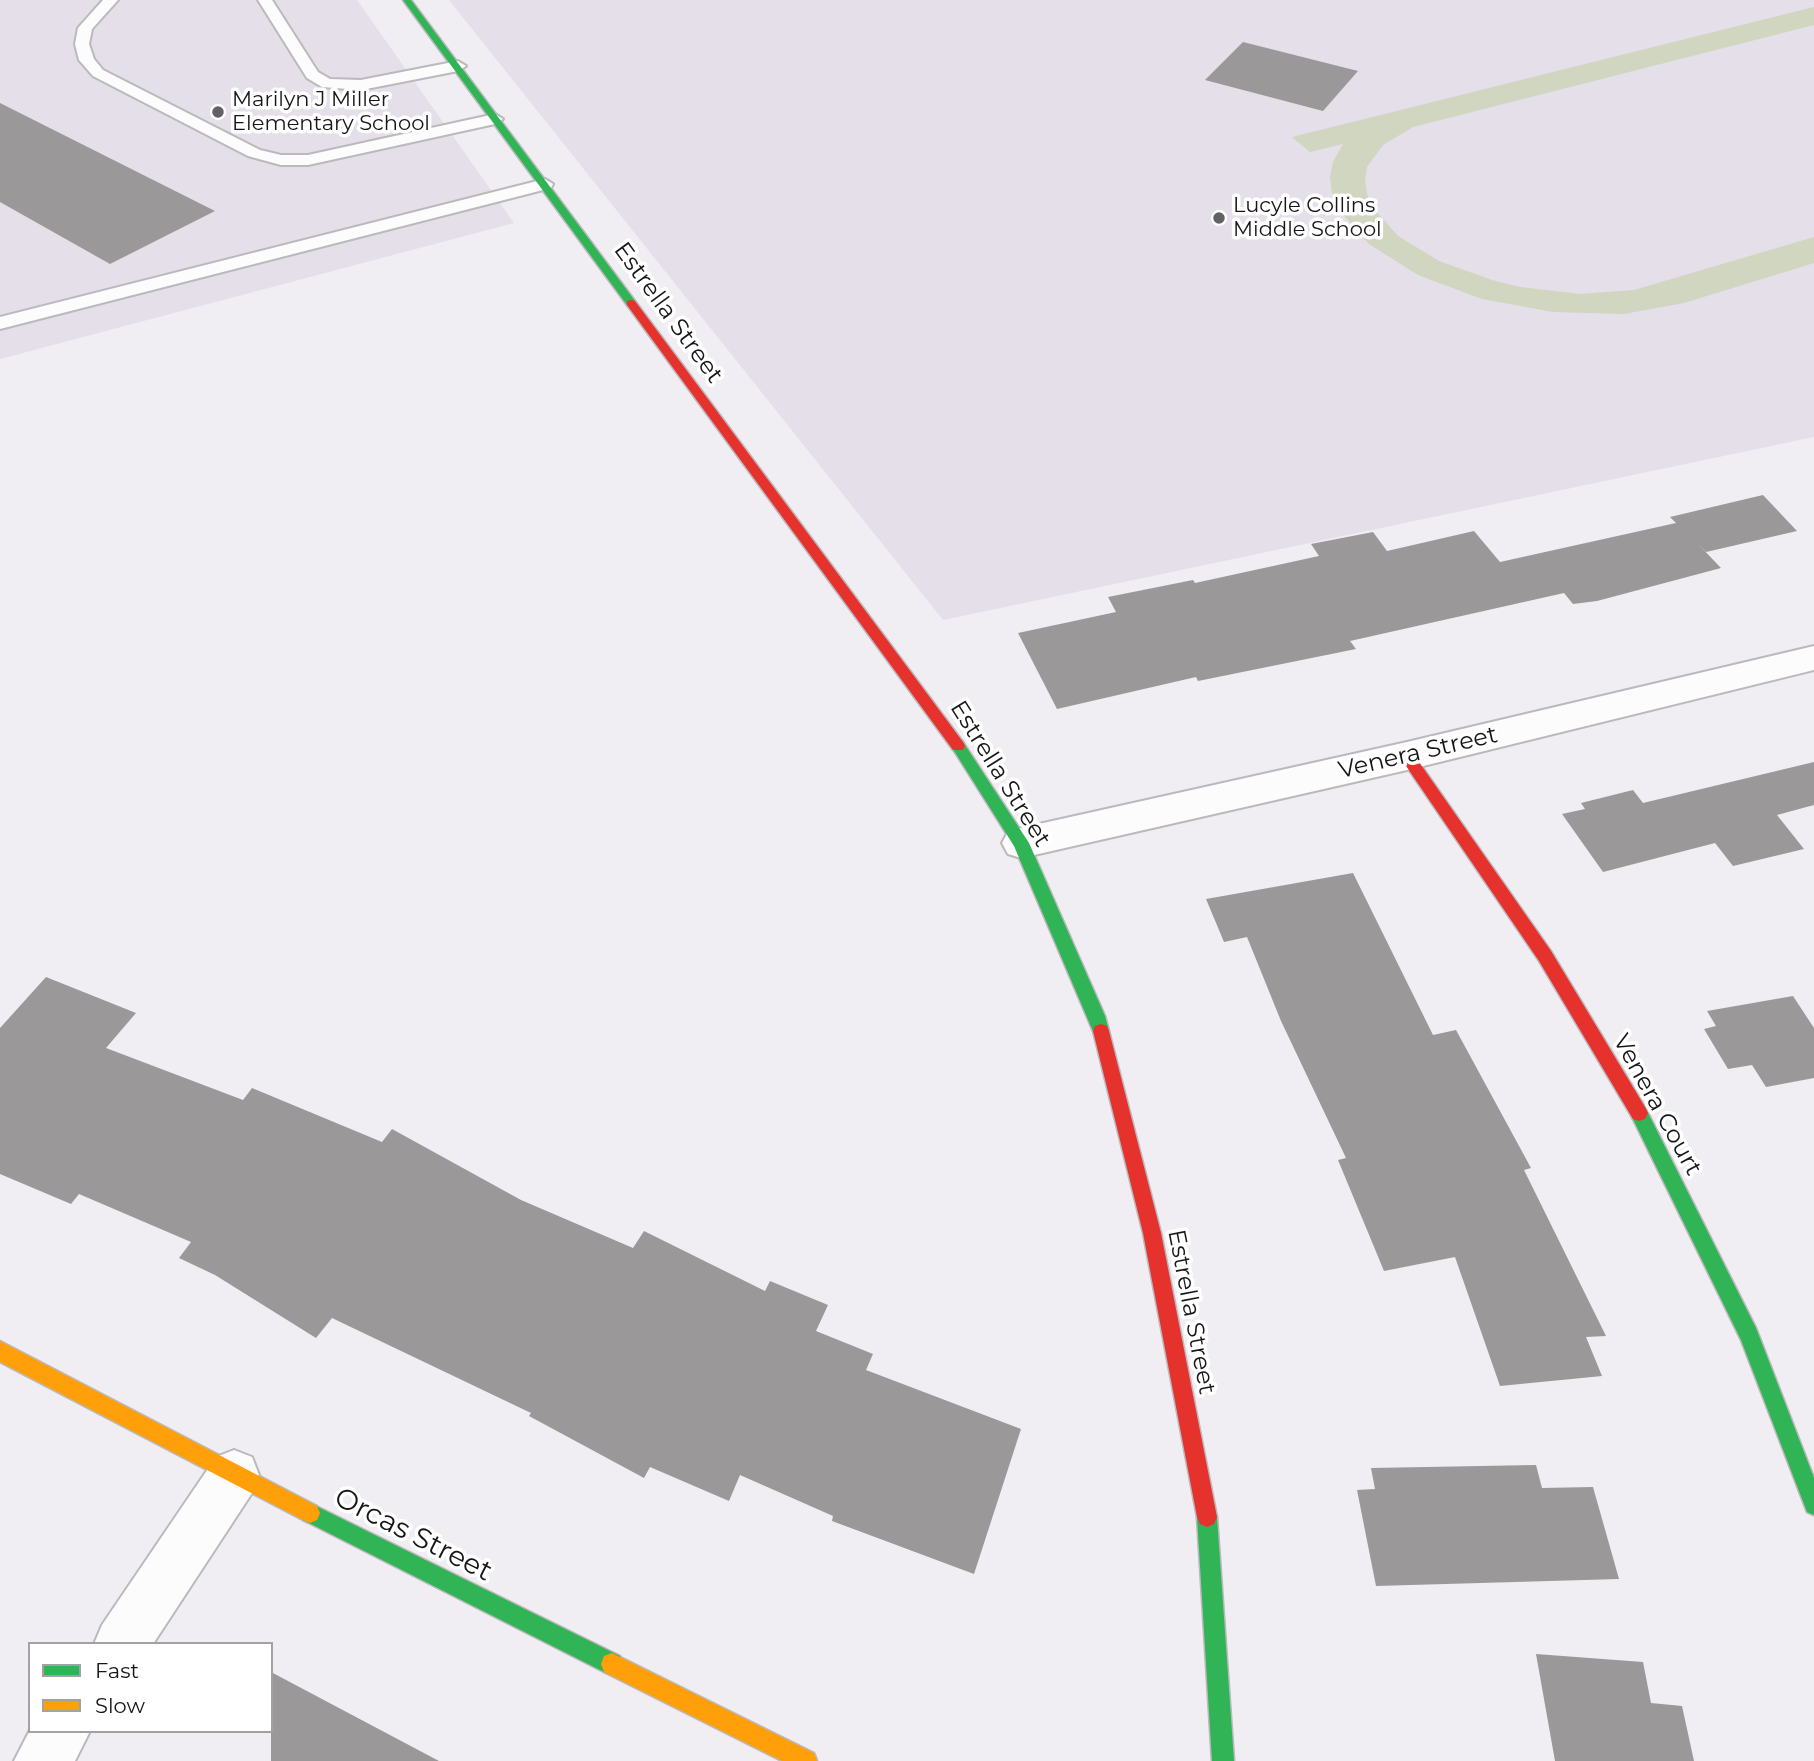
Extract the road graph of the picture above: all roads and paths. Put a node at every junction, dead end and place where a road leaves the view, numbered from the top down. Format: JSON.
{"nodes":[{"id":1,"x":111,"y":0,"type":"edge"},
{"id":2,"x":265,"y":0,"type":"edge"},
{"id":3,"x":407,"y":0,"type":"edge"},
{"id":4,"x":458,"y":66,"type":"junction"},
{"id":5,"x":495,"y":119,"type":"junction"},
{"id":6,"x":544,"y":184,"type":"junction"},
{"id":7,"x":0,"y":323,"type":"edge"},
{"id":8,"x":1814,"y":658,"type":"edge"},
{"id":9,"x":1407,"y":756,"type":"junction"},
{"id":10,"x":1021,"y":843,"type":"junction"},
{"id":11,"x":0,"y":1351,"type":"edge"},
{"id":12,"x":234,"y":1475,"type":"junction"},
{"id":13,"x":1814,"y":1505,"type":"edge"},
{"id":14,"x":122,"y":1642,"type":"edge"},
{"id":15,"x":61,"y":1733,"type":"edge"},
{"id":16,"x":43,"y":1761,"type":"edge"},
{"id":17,"x":806,"y":1761,"type":"edge"},
{"id":18,"x":1223,"y":1761,"type":"edge"}],
"edges":[{"from":1,"to":5,"type":"lane"},
{"from":2,"to":4,"type":"lane"},
{"from":3,"to":4,"type":"street","name":"Estrella Street"},
{"from":4,"to":5,"type":"street","name":"Estrella Street"},
{"from":5,"to":6,"type":"street","name":"Estrella Street"},
{"from":6,"to":7,"type":"lane"},
{"from":6,"to":10,"type":"street","name":"Estrella Street"},
{"from":8,"to":9,"type":"street","name":"Venera Street"},
{"from":9,"to":10,"type":"street","name":"Venera Street"},
{"from":9,"to":13,"type":"street","name":"Venera Court"},
{"from":10,"to":18,"type":"street","name":"Estrella Street"},
{"from":11,"to":12,"type":"street","name":"Orcas Street"},
{"from":12,"to":14,"type":"street"},
{"from":12,"to":17,"type":"street","name":"Orcas Street"},
{"from":15,"to":16,"type":"street"}]}
